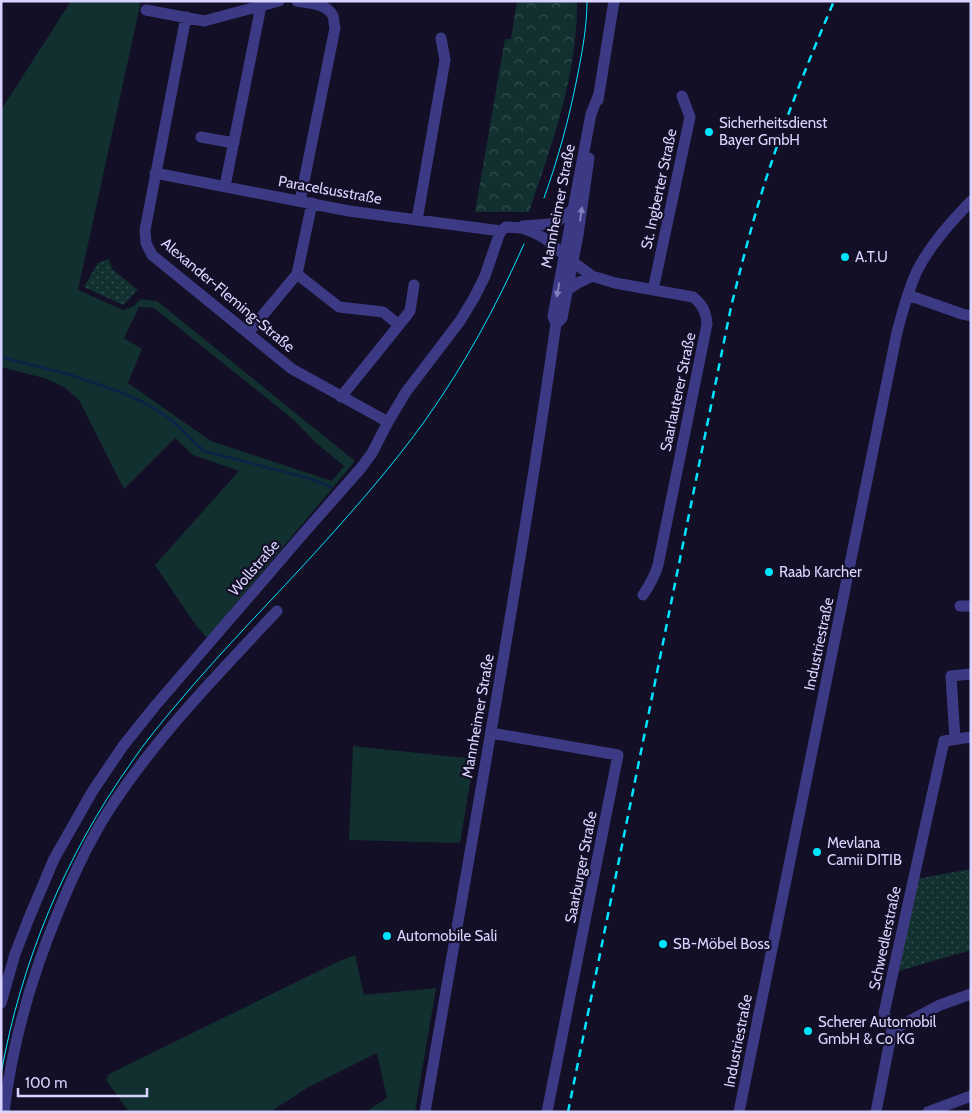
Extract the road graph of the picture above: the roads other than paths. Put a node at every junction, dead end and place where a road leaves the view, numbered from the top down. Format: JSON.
{"nodes":[{"id":1,"x":278,"y":1,"type":"edge"},
{"id":2,"x":297,"y":1,"type":"edge"},
{"id":3,"x":614,"y":1,"type":"edge"},
{"id":4,"x":261,"y":6,"type":"junction"},
{"id":5,"x":146,"y":10,"type":"dead end"},
{"id":6,"x":186,"y":18,"type":"junction"},
{"id":7,"x":441,"y":38,"type":"dead end"},
{"id":8,"x":599,"y":94,"type":"junction"},
{"id":9,"x":682,"y":96,"type":"dead end"},
{"id":10,"x":201,"y":137,"type":"dead end"},
{"id":11,"x":234,"y":143,"type":"junction"},
{"id":12,"x":155,"y":172,"type":"junction"},
{"id":13,"x":225,"y":186,"type":"junction"},
{"id":14,"x":300,"y":201,"type":"junction"},
{"id":15,"x":971,"y":201,"type":"edge"},
{"id":16,"x":312,"y":203,"type":"junction"},
{"id":17,"x":572,"y":210,"type":"junction"},
{"id":18,"x":417,"y":220,"type":"junction"},
{"id":19,"x":505,"y":229,"type":"junction"},
{"id":20,"x":568,"y":259,"type":"junction"},
{"id":21,"x":297,"y":274,"type":"junction"},
{"id":22,"x":592,"y":276,"type":"junction"},
{"id":23,"x":414,"y":285,"type":"dead end"},
{"id":24,"x":567,"y":290,"type":"junction"},
{"id":25,"x":653,"y":290,"type":"junction"},
{"id":26,"x":908,"y":294,"type":"junction"},
{"id":27,"x":971,"y":316,"type":"edge"},
{"id":28,"x":556,"y":324,"type":"junction"},
{"id":29,"x":398,"y":325,"type":"junction"},
{"id":30,"x":248,"y":333,"type":"junction"},
{"id":31,"x":341,"y":397,"type":"junction"},
{"id":32,"x":388,"y":422,"type":"junction"},
{"id":33,"x":643,"y":596,"type":"dead end"},
{"id":34,"x":277,"y":611,"type":"dead end"},
{"id":35,"x":971,"y":674,"type":"edge"},
{"id":36,"x":491,"y":733,"type":"junction"},
{"id":37,"x":971,"y":737,"type":"edge"},
{"id":38,"x":950,"y":740,"type":"junction"},
{"id":39,"x":971,"y":994,"type":"edge"},
{"id":40,"x":1,"y":1003,"type":"edge"},
{"id":41,"x":892,"y":1030,"type":"junction"},
{"id":42,"x":971,"y":1096,"type":"edge"},
{"id":43,"x":4,"y":1112,"type":"edge"},
{"id":44,"x":425,"y":1112,"type":"edge"},
{"id":45,"x":547,"y":1112,"type":"edge"},
{"id":46,"x":739,"y":1112,"type":"edge"},
{"id":47,"x":876,"y":1112,"type":"edge"},
{"id":48,"x":928,"y":1112,"type":"edge"}],
"edges":[{"from":1,"to":4,"type":"street"},
{"from":2,"to":14,"type":"street"},
{"from":3,"to":8,"type":"street","name":"Mannheimer Straße"},
{"from":4,"to":6,"type":"street"},
{"from":4,"to":11,"type":"street"},
{"from":5,"to":6,"type":"street"},
{"from":6,"to":12,"type":"street","name":"Alexander-Fleming-Straße"},
{"from":7,"to":18,"type":"street"},
{"from":8,"to":17,"type":"street","name":"Mannheimer Straße"},
{"from":20,"to":8,"type":"street","name":"Mannheimer Straße","one_way":true},
{"from":9,"to":25,"type":"street","name":"St. Ingberter Straße"},
{"from":10,"to":11,"type":"street"},
{"from":11,"to":13,"type":"street"},
{"from":12,"to":13,"type":"street","name":"Paracelsusstraße"},
{"from":12,"to":30,"type":"street","name":"Alexander-Fleming-Straße"},
{"from":13,"to":14,"type":"street","name":"Paracelsusstraße"},
{"from":14,"to":16,"type":"street","name":"Paracelsusstraße"},
{"from":15,"to":26,"type":"street","name":"Industriestraße"},
{"from":16,"to":18,"type":"street","name":"Paracelsusstraße"},
{"from":16,"to":21,"type":"street"},
{"from":17,"to":19,"type":"street"},
{"from":17,"to":20,"type":"street","name":"Mannheimer Straße"},
{"from":18,"to":19,"type":"street","name":"Paracelsusstraße"},
{"from":19,"to":20,"type":"street"},
{"from":19,"to":32,"type":"street","name":"Wollstraße"},
{"from":20,"to":22,"type":"street","name":"Saarlauterer Straße"},
{"from":20,"to":24,"type":"street","name":"Mannheimer Straße"},
{"from":20,"to":28,"type":"street","name":"Mannheimer Straße","one_way":true},
{"from":21,"to":29,"type":"street"},
{"from":21,"to":30,"type":"street"},
{"from":22,"to":24,"type":"street"},
{"from":22,"to":25,"type":"street","name":"Saarlauterer Straße"},
{"from":23,"to":29,"type":"street"},
{"from":24,"to":28,"type":"street","name":"Mannheimer Straße"},
{"from":25,"to":33,"type":"street","name":"Saarlauterer Straße"},
{"from":26,"to":27,"type":"street"},
{"from":26,"to":46,"type":"street","name":"Industriestraße"},
{"from":28,"to":36,"type":"street","name":"Mannheimer Straße"},
{"from":29,"to":31,"type":"street"},
{"from":30,"to":31,"type":"street","name":"Alexander-Fleming-Straße"},
{"from":31,"to":32,"type":"street","name":"Alexander-Fleming-Straße"},
{"from":32,"to":40,"type":"street","name":"Wollstraße"},
{"from":34,"to":43,"type":"street"},
{"from":35,"to":38,"type":"street","name":"Schwedlerstraße"},
{"from":36,"to":44,"type":"street","name":"Mannheimer Straße"},
{"from":36,"to":45,"type":"street","name":"Saarburger Straße"},
{"from":37,"to":38,"type":"street"},
{"from":38,"to":41,"type":"street","name":"Schwedlerstraße"},
{"from":39,"to":41,"type":"street"},
{"from":41,"to":47,"type":"street","name":"Schwedlerstraße"},
{"from":42,"to":48,"type":"street"}]}
